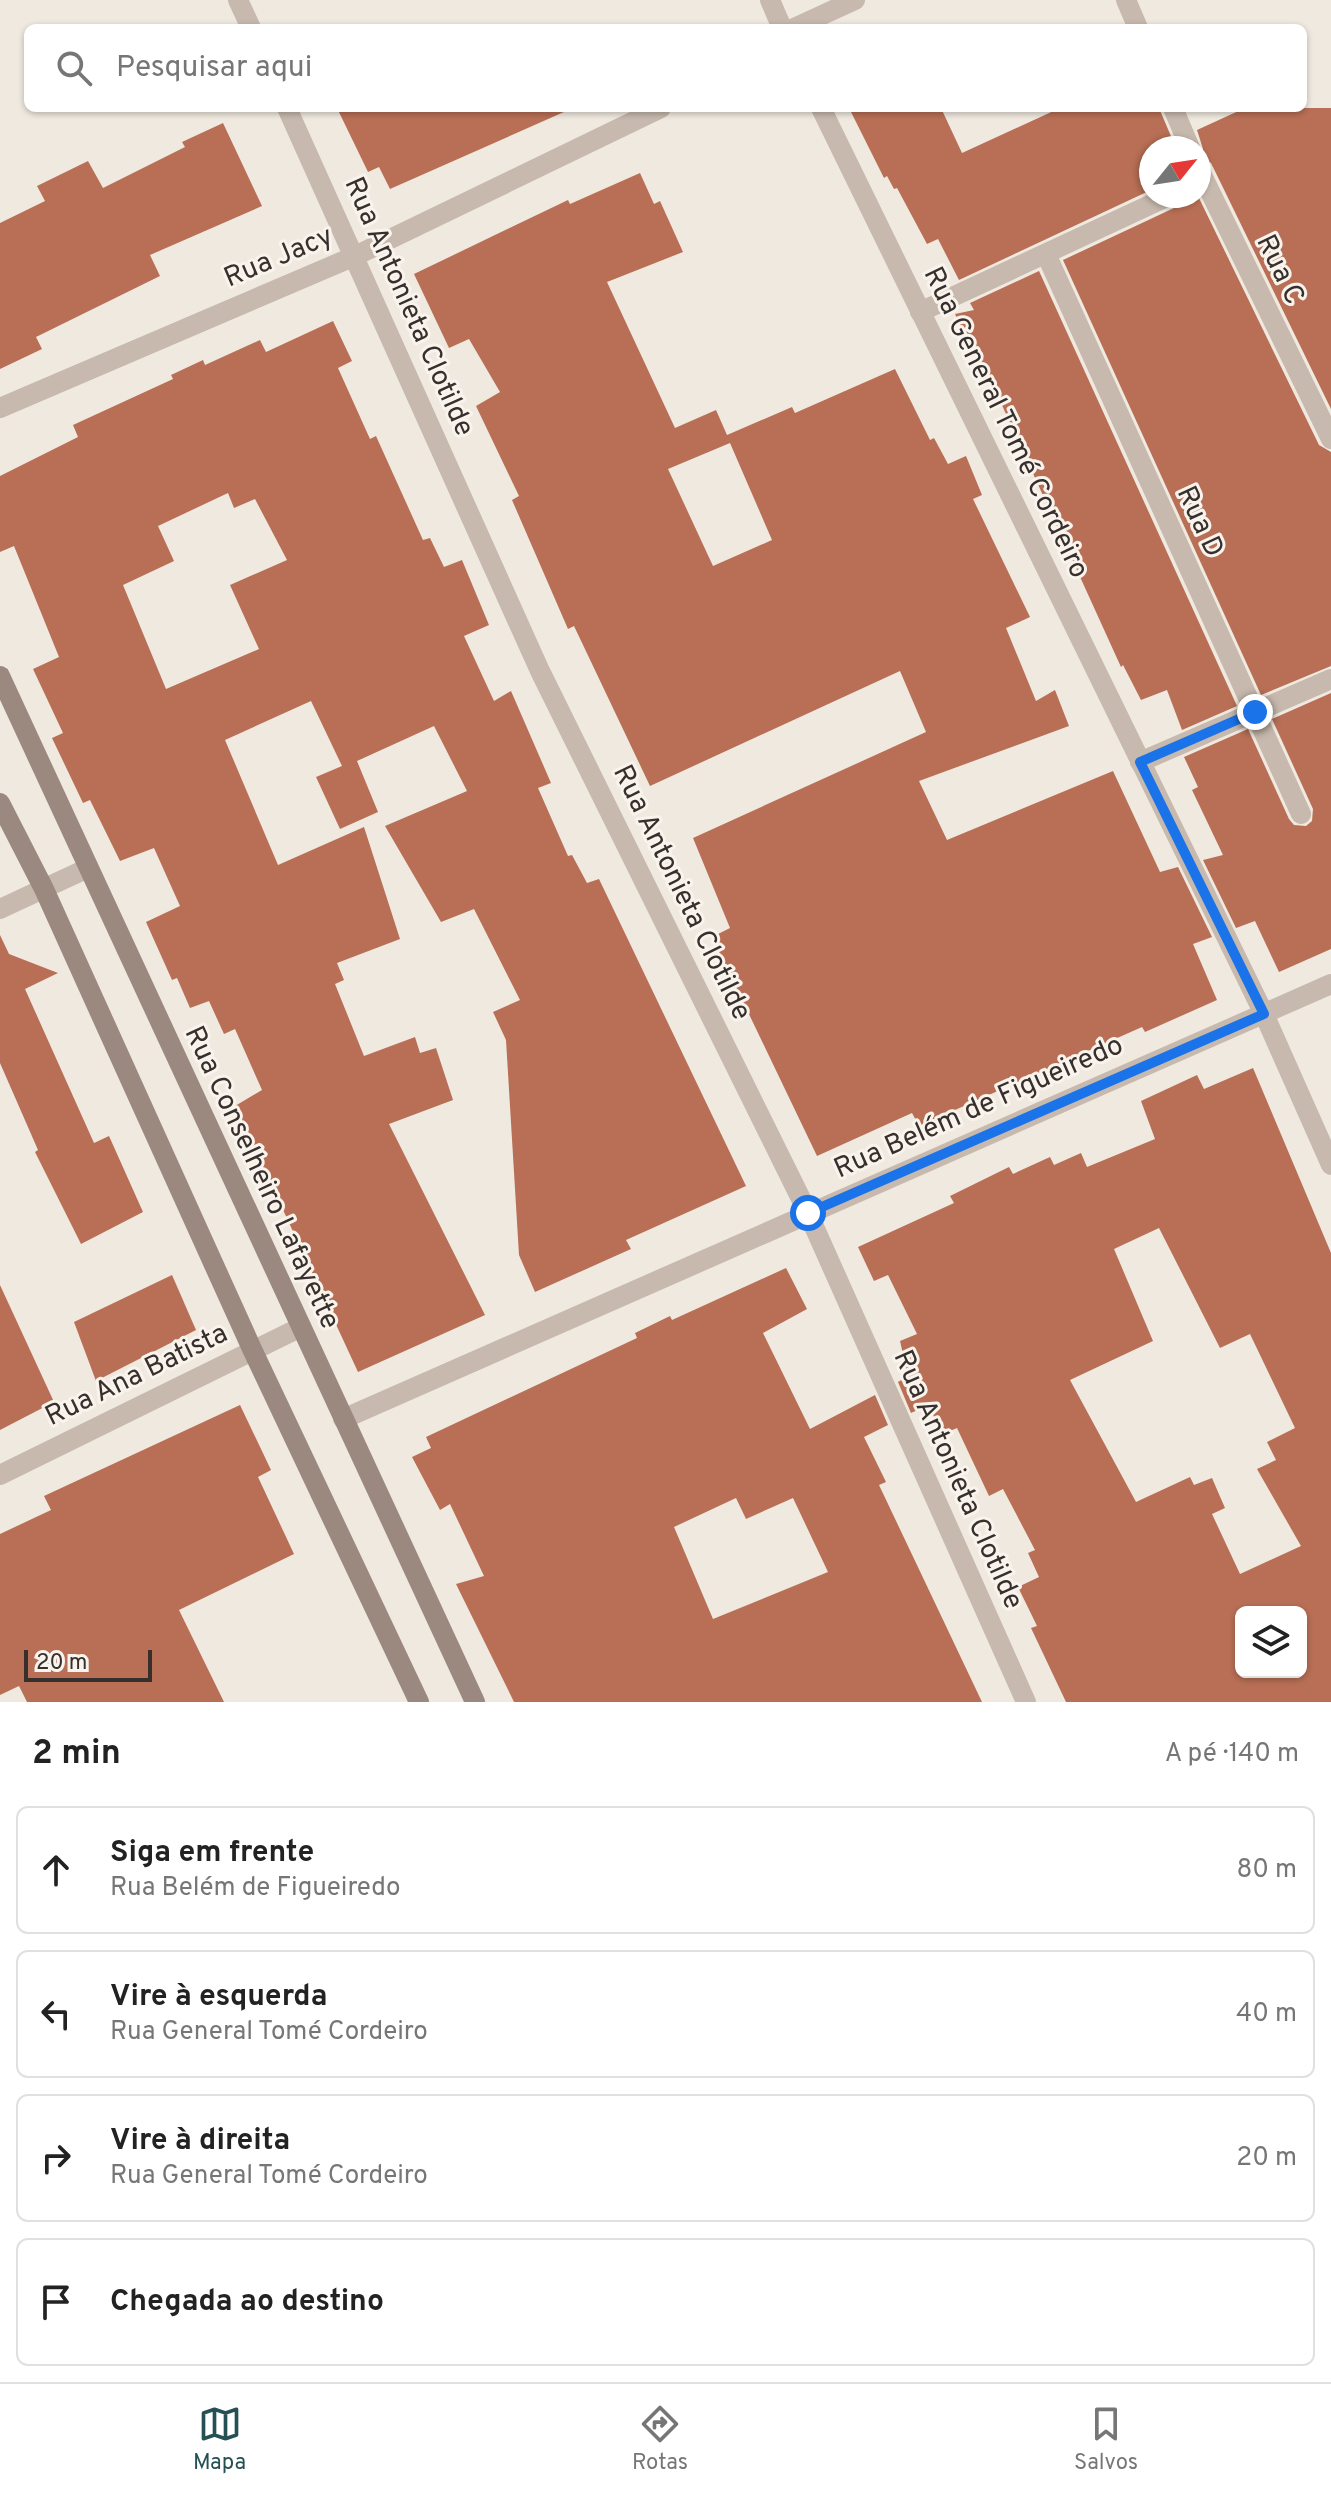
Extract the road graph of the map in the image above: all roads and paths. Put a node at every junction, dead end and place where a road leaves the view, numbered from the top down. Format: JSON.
{"nodes":[{"id":1,"x":238,"y":0,"type":"edge"},
{"id":2,"x":770,"y":0,"type":"edge"},
{"id":3,"x":855,"y":0,"type":"edge"},
{"id":4,"x":1126,"y":0,"type":"edge"},
{"id":5,"x":249,"y":24,"type":"edge"},
{"id":6,"x":780,"y":24,"type":"edge"},
{"id":7,"x":803,"y":24,"type":"edge"},
{"id":8,"x":1136,"y":24,"type":"edge"},
{"id":9,"x":289,"y":112,"type":"edge"},
{"id":10,"x":653,"y":112,"type":"edge"},
{"id":11,"x":823,"y":112,"type":"edge"},
{"id":12,"x":1175,"y":112,"type":"edge"},
{"id":13,"x":1185,"y":136,"type":"edge"},
{"id":14,"x":1211,"y":197,"type":"edge"},
{"id":15,"x":1144,"y":208,"type":"edge"},
{"id":16,"x":1046,"y":254,"type":"junction"},
{"id":17,"x":355,"y":256,"type":"junction"},
{"id":18,"x":920,"y":312,"type":"junction"},
{"id":19,"x":0,"y":408,"type":"edge"},
{"id":20,"x":1331,"y":439,"type":"edge"},
{"id":21,"x":0,"y":676,"type":"edge"},
{"id":22,"x":1331,"y":679,"type":"edge"},
{"id":23,"x":1255,"y":712,"type":"junction"},
{"id":24,"x":1140,"y":762,"type":"junction"},
{"id":25,"x":0,"y":803,"type":"edge"},
{"id":26,"x":1301,"y":814,"type":"dead end"},
{"id":27,"x":88,"y":868,"type":"junction"},
{"id":28,"x":44,"y":889,"type":"junction"},
{"id":29,"x":0,"y":909,"type":"edge"},
{"id":30,"x":1331,"y":984,"type":"edge"},
{"id":31,"x":1264,"y":1014,"type":"junction"},
{"id":32,"x":1331,"y":1165,"type":"edge"},
{"id":33,"x":808,"y":1213,"type":"junction"},
{"id":34,"x":299,"y":1328,"type":"junction"},
{"id":35,"x":252,"y":1349,"type":"junction"},
{"id":36,"x":343,"y":1419,"type":"junction"},
{"id":37,"x":0,"y":1475,"type":"edge"},
{"id":38,"x":419,"y":1702,"type":"edge"},
{"id":39,"x":475,"y":1702,"type":"edge"},
{"id":40,"x":1026,"y":1702,"type":"edge"}],
"edges":[{"from":1,"to":5,"type":"street"},
{"from":2,"to":6,"type":"street"},
{"from":3,"to":7,"type":"street"},
{"from":4,"to":8,"type":"street"},
{"from":9,"to":17,"type":"street","name":"Rua Antonieta Clotilde"},
{"from":10,"to":17,"type":"street","name":"Rua Jacy"},
{"from":11,"to":18,"type":"street","name":"Rua General Tomé Cordeiro"},
{"from":12,"to":13,"type":"street"},
{"from":14,"to":20,"type":"street","name":"Rua C"},
{"from":15,"to":16,"type":"street"},
{"from":16,"to":18,"type":"street"},
{"from":16,"to":23,"type":"street","name":"Rua D"},
{"from":17,"to":19,"type":"street","name":"Rua Jacy"},
{"from":17,"to":33,"type":"street","name":"Rua Antonieta Clotilde"},
{"from":18,"to":24,"type":"street","name":"Rua General Tomé Cordeiro"},
{"from":21,"to":27,"type":"street","name":"Rua Conselheiro Lafayette"},
{"from":22,"to":23,"type":"street"},
{"from":23,"to":24,"type":"street"},
{"from":23,"to":26,"type":"street","name":"Rua D"},
{"from":24,"to":31,"type":"street","name":"Rua General Tomé Cordeiro"},
{"from":25,"to":28,"type":"street"},
{"from":27,"to":28,"type":"street"},
{"from":27,"to":34,"type":"street","name":"Rua Conselheiro Lafayette"},
{"from":28,"to":29,"type":"street"},
{"from":28,"to":35,"type":"street"},
{"from":30,"to":31,"type":"street","name":"Rua Belém de Figueiredo"},
{"from":31,"to":32,"type":"street","name":"Rua General Tomé Cordeiro"},
{"from":31,"to":33,"type":"street","name":"Rua Belém de Figueiredo"},
{"from":33,"to":36,"type":"street","name":"Rua Belém de Figueiredo"},
{"from":33,"to":40,"type":"street","name":"Rua Antonieta Clotilde"},
{"from":34,"to":35,"type":"street","name":"Rua Ana Batista"},
{"from":34,"to":36,"type":"street","name":"Rua Conselheiro Lafayette"},
{"from":35,"to":37,"type":"street","name":"Rua Ana Batista"},
{"from":35,"to":38,"type":"street"},
{"from":36,"to":39,"type":"street","name":"Rua Conselheiro Lafayette"}]}
